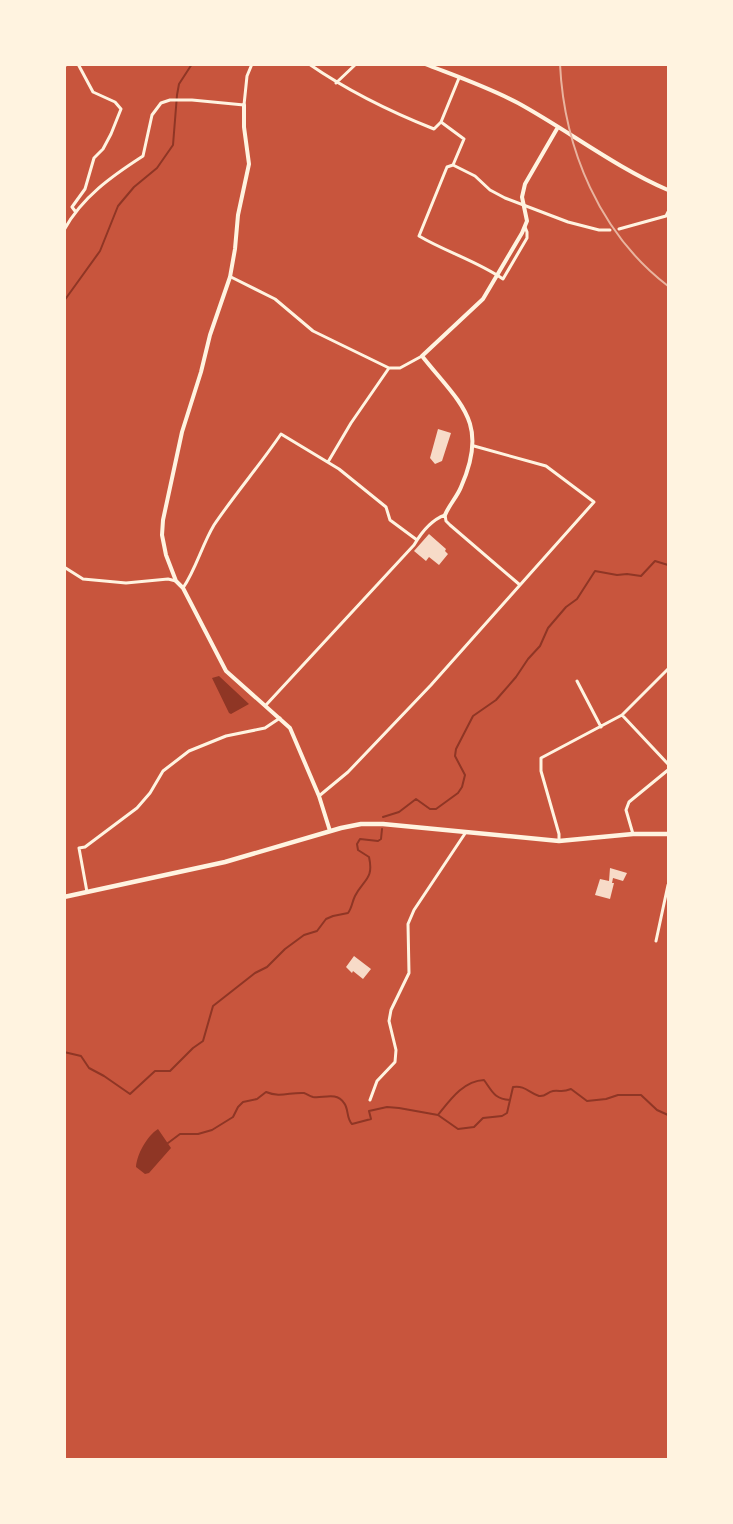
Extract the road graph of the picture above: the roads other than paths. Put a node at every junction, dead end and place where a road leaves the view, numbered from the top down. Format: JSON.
{"nodes":[{"id":1,"x":78,"y":64,"type":"edge"},
{"id":2,"x":252,"y":64,"type":"edge"},
{"id":3,"x":309,"y":64,"type":"edge"},
{"id":4,"x":356,"y":64,"type":"edge"},
{"id":5,"x":425,"y":64,"type":"edge"},
{"id":6,"x":459,"y":77,"type":"junction"},
{"id":7,"x":336,"y":83,"type":"junction"},
{"id":8,"x":244,"y":105,"type":"junction"},
{"id":9,"x":441,"y":122,"type":"junction"},
{"id":10,"x":558,"y":128,"type":"junction"},
{"id":11,"x":453,"y":165,"type":"junction"},
{"id":12,"x":669,"y":190,"type":"edge"},
{"id":13,"x":524,"y":205,"type":"junction"},
{"id":14,"x":75,"y":211,"type":"junction"},
{"id":15,"x":668,"y":215,"type":"edge"},
{"id":16,"x":525,"y":227,"type":"junction"},
{"id":17,"x":619,"y":229,"type":"dead end"},
{"id":18,"x":64,"y":230,"type":"edge"},
{"id":19,"x":610,"y":230,"type":"dead end"},
{"id":20,"x":230,"y":277,"type":"junction"},
{"id":21,"x":422,"y":356,"type":"junction"},
{"id":22,"x":389,"y":368,"type":"junction"},
{"id":23,"x":474,"y":446,"type":"junction"},
{"id":24,"x":328,"y":462,"type":"junction"},
{"id":25,"x":445,"y":515,"type":"junction"},
{"id":26,"x":417,"y":540,"type":"junction"},
{"id":27,"x":64,"y":567,"type":"edge"},
{"id":28,"x":176,"y":581,"type":"junction"},
{"id":29,"x":520,"y":585,"type":"junction"},
{"id":30,"x":183,"y":588,"type":"junction"},
{"id":31,"x":669,"y":669,"type":"edge"},
{"id":32,"x":577,"y":681,"type":"dead end"},
{"id":33,"x":266,"y":705,"type":"junction"},
{"id":34,"x":622,"y":716,"type":"junction"},
{"id":35,"x":280,"y":718,"type":"junction"},
{"id":36,"x":601,"y":727,"type":"junction"},
{"id":37,"x":669,"y":764,"type":"edge"},
{"id":38,"x":669,"y":770,"type":"edge"},
{"id":39,"x":319,"y":796,"type":"junction"},
{"id":40,"x":330,"y":831,"type":"junction"},
{"id":41,"x":466,"y":832,"type":"junction"},
{"id":42,"x":633,"y":834,"type":"junction"},
{"id":43,"x":669,"y":834,"type":"edge"},
{"id":44,"x":559,"y":841,"type":"junction"},
{"id":45,"x":669,"y":885,"type":"edge"},
{"id":46,"x":87,"y":892,"type":"junction"},
{"id":47,"x":64,"y":897,"type":"edge"},
{"id":48,"x":657,"y":941,"type":"dead end"},
{"id":49,"x":370,"y":1100,"type":"dead end"}],
"edges":[{"from":1,"to":14,"type":"street"},
{"from":2,"to":8,"type":"street"},
{"from":3,"to":7,"type":"street"},
{"from":4,"to":7,"type":"street"},
{"from":5,"to":6,"type":"street"},
{"from":6,"to":9,"type":"street"},
{"from":6,"to":10,"type":"street"},
{"from":7,"to":9,"type":"street"},
{"from":8,"to":14,"type":"street"},
{"from":8,"to":20,"type":"street"},
{"from":9,"to":11,"type":"street"},
{"from":10,"to":12,"type":"street"},
{"from":10,"to":13,"type":"street"},
{"from":11,"to":13,"type":"street"},
{"from":11,"to":16,"type":"street"},
{"from":13,"to":16,"type":"street"},
{"from":13,"to":19,"type":"street"},
{"from":14,"to":18,"type":"street"},
{"from":15,"to":17,"type":"street"},
{"from":16,"to":21,"type":"street"},
{"from":20,"to":22,"type":"street"},
{"from":20,"to":28,"type":"street"},
{"from":21,"to":22,"type":"street"},
{"from":21,"to":23,"type":"street"},
{"from":22,"to":24,"type":"street"},
{"from":23,"to":25,"type":"street"},
{"from":23,"to":29,"type":"street"},
{"from":24,"to":26,"type":"street"},
{"from":24,"to":30,"type":"street"},
{"from":25,"to":26,"type":"street"},
{"from":25,"to":29,"type":"street"},
{"from":26,"to":33,"type":"street"},
{"from":27,"to":28,"type":"street"},
{"from":28,"to":30,"type":"street"},
{"from":29,"to":39,"type":"street"},
{"from":30,"to":33,"type":"street"},
{"from":31,"to":34,"type":"street"},
{"from":32,"to":36,"type":"street"},
{"from":33,"to":35,"type":"street"},
{"from":34,"to":36,"type":"street"},
{"from":34,"to":37,"type":"street"},
{"from":35,"to":39,"type":"street"},
{"from":35,"to":46,"type":"street"},
{"from":36,"to":44,"type":"street"},
{"from":38,"to":42,"type":"street"},
{"from":39,"to":40,"type":"street"},
{"from":40,"to":41,"type":"main road"},
{"from":40,"to":46,"type":"main road"},
{"from":41,"to":44,"type":"main road"},
{"from":41,"to":49,"type":"street"},
{"from":42,"to":43,"type":"main road"},
{"from":42,"to":44,"type":"main road"},
{"from":45,"to":48,"type":"street"},
{"from":46,"to":47,"type":"main road"}]}
